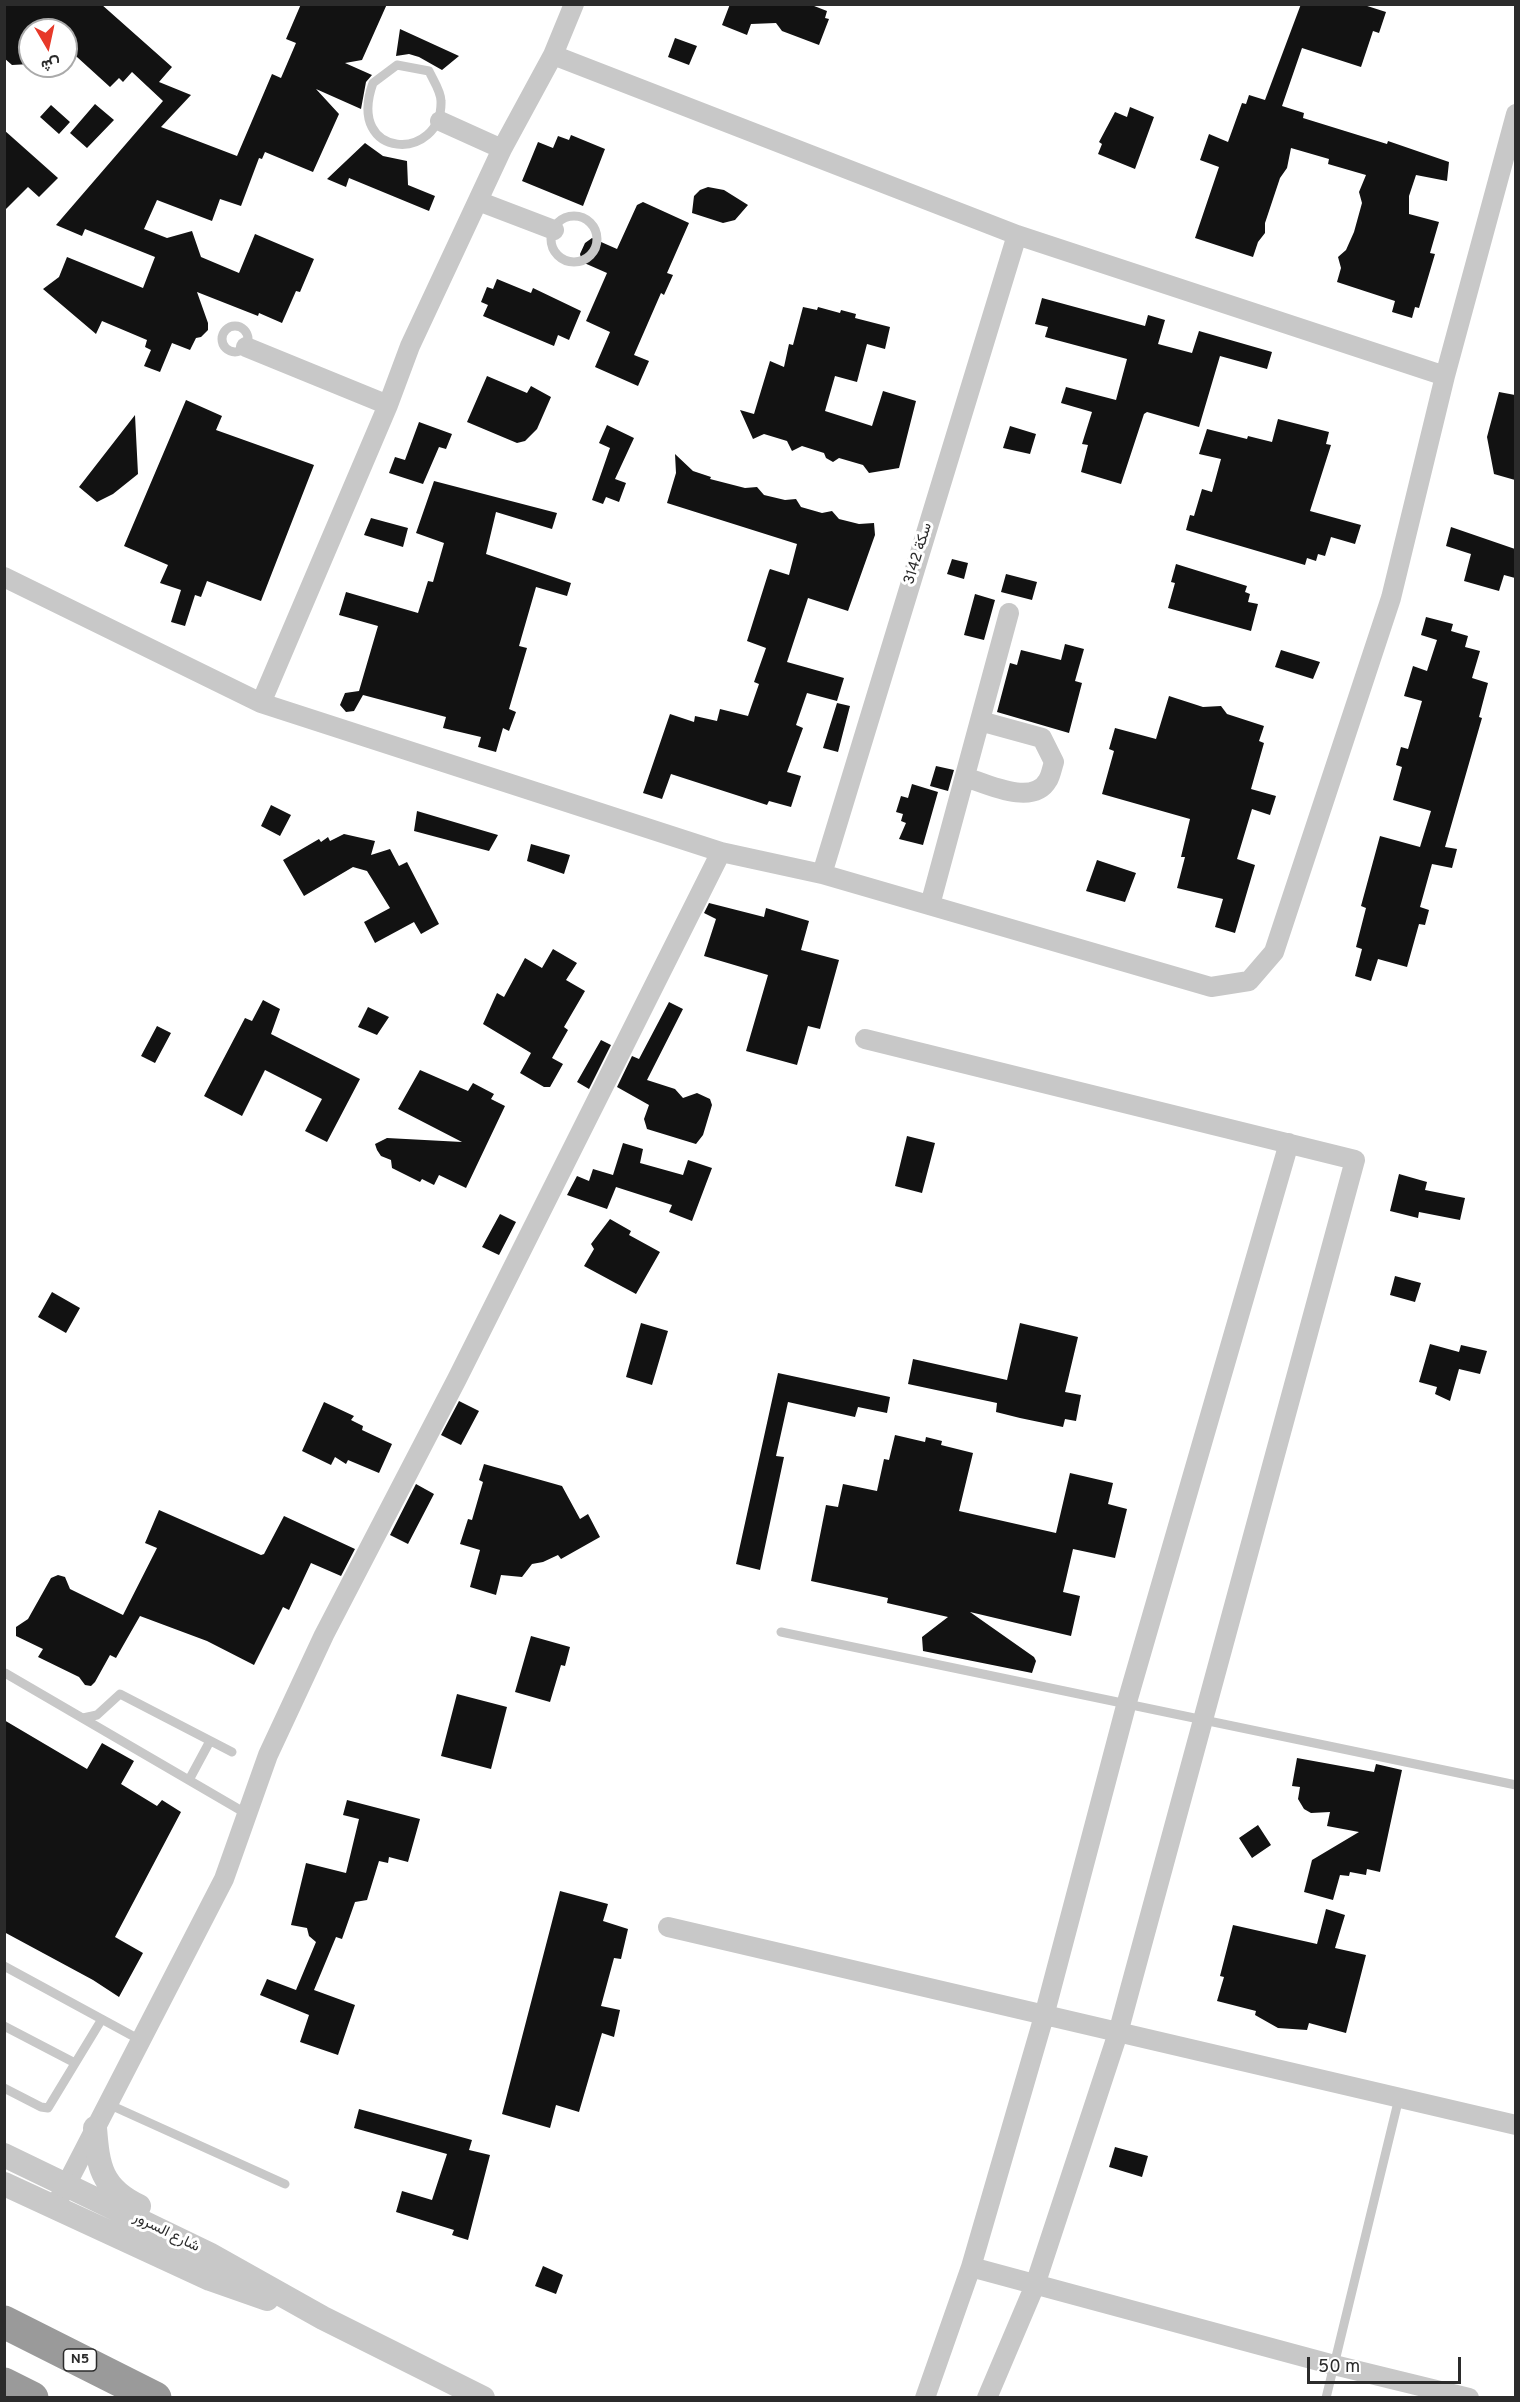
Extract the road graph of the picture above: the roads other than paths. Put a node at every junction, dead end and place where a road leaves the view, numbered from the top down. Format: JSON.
{"nodes":[{"id":1,"x":574,"y":4,"type":"edge"},
{"id":2,"x":553,"y":55,"type":"junction"},
{"id":3,"x":1515,"y":114,"type":"edge"},
{"id":4,"x":440,"y":121,"type":"junction"},
{"id":5,"x":502,"y":149,"type":"junction"},
{"id":6,"x":478,"y":201,"type":"junction"},
{"id":7,"x":554,"y":230,"type":"junction"},
{"id":8,"x":1017,"y":235,"type":"junction"},
{"id":9,"x":246,"y":347,"type":"dead end"},
{"id":10,"x":1444,"y":376,"type":"junction"},
{"id":11,"x":388,"y":405,"type":"junction"},
{"id":12,"x":4,"y":577,"type":"edge"},
{"id":13,"x":1010,"y":613,"type":"dead end"},
{"id":14,"x":261,"y":703,"type":"junction"},
{"id":15,"x":980,"y":721,"type":"junction"},
{"id":16,"x":965,"y":777,"type":"junction"},
{"id":17,"x":721,"y":852,"type":"junction"},
{"id":18,"x":822,"y":874,"type":"junction"},
{"id":19,"x":930,"y":904,"type":"junction"},
{"id":20,"x":865,"y":1039,"type":"dead end"},
{"id":21,"x":1289,"y":1143,"type":"junction"},
{"id":22,"x":781,"y":1632,"type":"dead end"},
{"id":23,"x":5,"y":1673,"type":"edge"},
{"id":24,"x":1127,"y":1702,"type":"junction"},
{"id":25,"x":83,"y":1718,"type":"junction"},
{"id":26,"x":1203,"y":1718,"type":"junction"},
{"id":27,"x":210,"y":1741,"type":"junction"},
{"id":28,"x":231,"y":1752,"type":"dead end"},
{"id":29,"x":189,"y":1780,"type":"junction"},
{"id":30,"x":1515,"y":1785,"type":"edge"},
{"id":31,"x":247,"y":1814,"type":"junction"},
{"id":32,"x":668,"y":1927,"type":"dead end"},
{"id":33,"x":4,"y":1966,"type":"edge"},
{"id":34,"x":1044,"y":2016,"type":"junction"},
{"id":35,"x":102,"y":2019,"type":"junction"},
{"id":36,"x":4,"y":2025,"type":"edge"},
{"id":37,"x":1118,"y":2033,"type":"junction"},
{"id":38,"x":142,"y":2040,"type":"junction"},
{"id":39,"x":75,"y":2063,"type":"junction"},
{"id":40,"x":4,"y":2088,"type":"edge"},
{"id":41,"x":1399,"y":2098,"type":"junction"},
{"id":42,"x":108,"y":2104,"type":"junction"},
{"id":43,"x":1515,"y":2125,"type":"edge"},
{"id":44,"x":95,"y":2128,"type":"junction"},
{"id":45,"x":4,"y":2155,"type":"edge"},
{"id":46,"x":4,"y":2184,"type":"edge"},
{"id":47,"x":285,"y":2184,"type":"dead end"},
{"id":48,"x":67,"y":2185,"type":"junction"},
{"id":49,"x":55,"y":2208,"type":"junction"},
{"id":50,"x":209,"y":2254,"type":"junction"},
{"id":51,"x":971,"y":2267,"type":"junction"},
{"id":52,"x":1035,"y":2285,"type":"junction"},
{"id":53,"x":323,"y":2318,"type":"junction"},
{"id":54,"x":4,"y":2322,"type":"edge"},
{"id":55,"x":1334,"y":2365,"type":"junction"},
{"id":56,"x":4,"y":2384,"type":"edge"},
{"id":57,"x":32,"y":2397,"type":"edge"},
{"id":58,"x":155,"y":2397,"type":"edge"},
{"id":59,"x":483,"y":2397,"type":"edge"},
{"id":60,"x":925,"y":2397,"type":"edge"},
{"id":61,"x":987,"y":2397,"type":"edge"},
{"id":62,"x":1326,"y":2397,"type":"edge"},
{"id":63,"x":1469,"y":2397,"type":"edge"}],
"edges":[{"from":1,"to":2,"type":"street"},
{"from":2,"to":5,"type":"street"},
{"from":2,"to":8,"type":"street"},
{"from":3,"to":10,"type":"street"},
{"from":4,"to":4,"type":"lane"},
{"from":4,"to":5,"type":"street"},
{"from":5,"to":6,"type":"street"},
{"from":6,"to":7,"type":"street"},
{"from":6,"to":11,"type":"street"},
{"from":7,"to":7,"type":"lane"},
{"from":8,"to":10,"type":"street"},
{"from":8,"to":18,"type":"street","name":"سكة 3142"},
{"from":9,"to":11,"type":"street"},
{"from":10,"to":19,"type":"street"},
{"from":11,"to":14,"type":"street"},
{"from":12,"to":14,"type":"street"},
{"from":13,"to":15,"type":"street"},
{"from":14,"to":17,"type":"street"},
{"from":15,"to":16,"type":"street"},
{"from":15,"to":16,"type":"street"},
{"from":16,"to":19,"type":"street"},
{"from":17,"to":18,"type":"street"},
{"from":17,"to":31,"type":"street"},
{"from":18,"to":19,"type":"street"},
{"from":20,"to":21,"type":"street"},
{"from":21,"to":24,"type":"street"},
{"from":21,"to":26,"type":"street"},
{"from":22,"to":24,"type":"lane"},
{"from":23,"to":25,"type":"lane"},
{"from":24,"to":26,"type":"lane"},
{"from":24,"to":34,"type":"street"},
{"from":25,"to":27,"type":"lane"},
{"from":25,"to":29,"type":"lane"},
{"from":26,"to":30,"type":"lane"},
{"from":26,"to":37,"type":"street"},
{"from":27,"to":28,"type":"lane"},
{"from":27,"to":29,"type":"lane"},
{"from":29,"to":31,"type":"lane"},
{"from":31,"to":38,"type":"street"},
{"from":32,"to":34,"type":"street"},
{"from":33,"to":35,"type":"lane"},
{"from":34,"to":37,"type":"street"},
{"from":34,"to":51,"type":"street"},
{"from":35,"to":38,"type":"lane"},
{"from":35,"to":39,"type":"lane"},
{"from":36,"to":39,"type":"lane"},
{"from":37,"to":41,"type":"street"},
{"from":37,"to":52,"type":"street"},
{"from":38,"to":42,"type":"street"},
{"from":39,"to":40,"type":"lane"},
{"from":41,"to":43,"type":"street"},
{"from":41,"to":55,"type":"lane"},
{"from":42,"to":44,"type":"street"},
{"from":42,"to":47,"type":"lane"},
{"from":44,"to":48,"type":"street"},
{"from":44,"to":50,"type":"street"},
{"from":45,"to":48,"type":"street","name":"شارع السرور"},
{"from":46,"to":49,"type":"street","name":"شارع السرور"},
{"from":48,"to":49,"type":"street"},
{"from":48,"to":50,"type":"street","name":"شارع السرور"},
{"from":49,"to":53,"type":"street","name":"شارع السرور"},
{"from":50,"to":53,"type":"street","name":"شارع السرور"},
{"from":51,"to":52,"type":"street"},
{"from":51,"to":60,"type":"street"},
{"from":52,"to":55,"type":"street"},
{"from":52,"to":61,"type":"street"},
{"from":53,"to":59,"type":"street","name":"شارع السرور"},
{"from":54,"to":58,"type":"highway","number":"N5"},
{"from":55,"to":62,"type":"lane"},
{"from":55,"to":63,"type":"street"},
{"from":56,"to":57,"type":"highway"}]}
